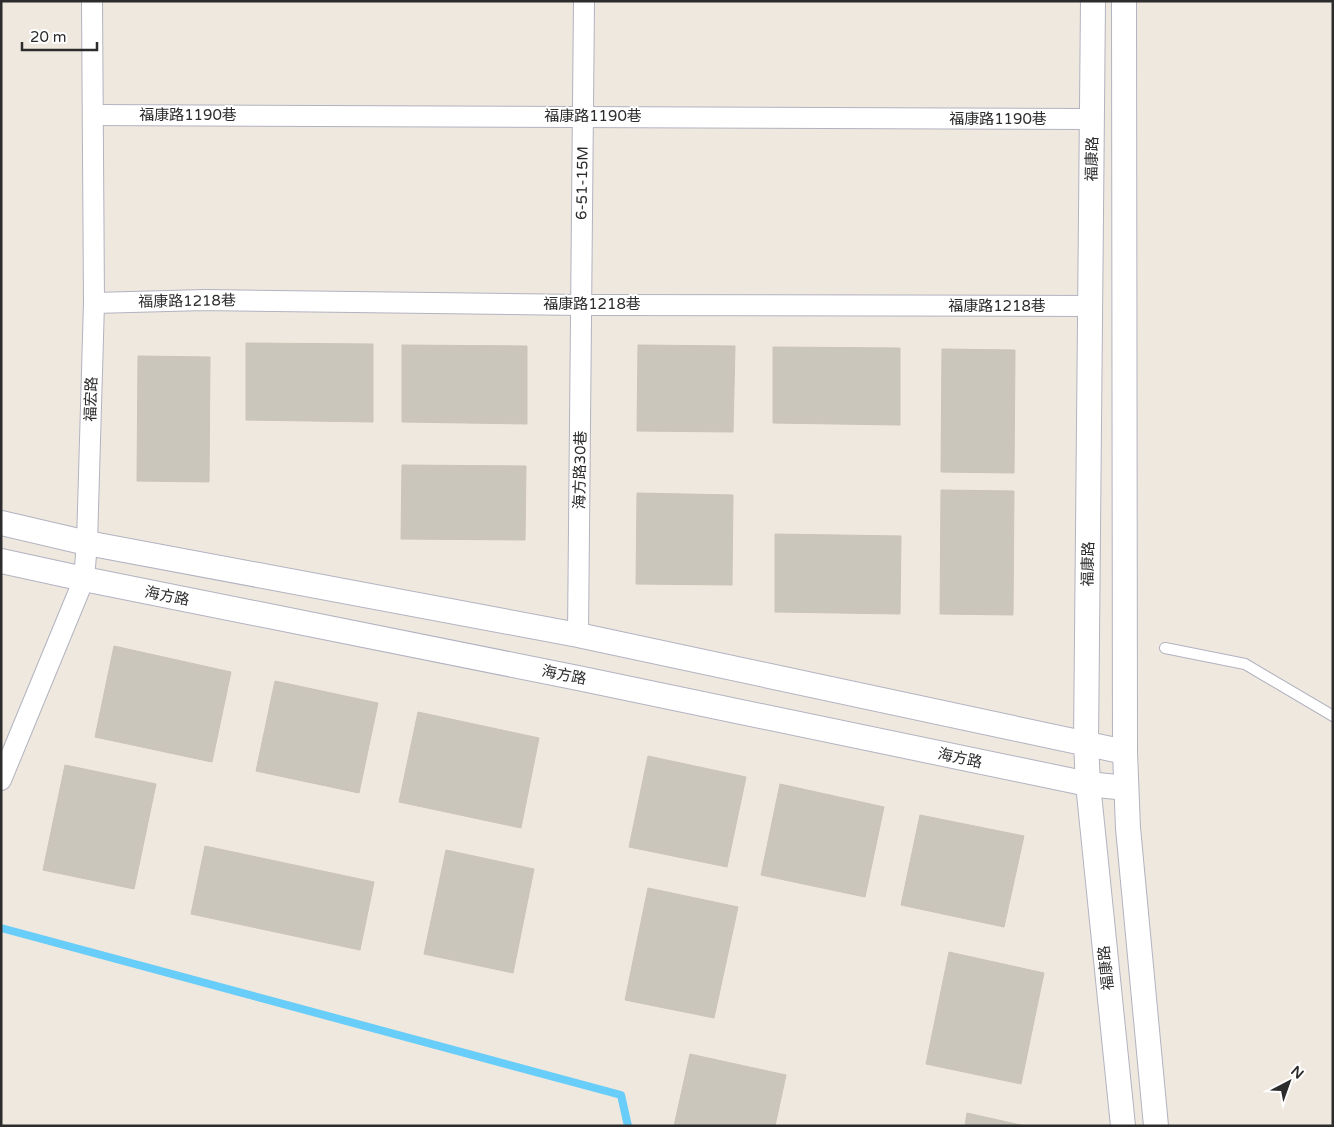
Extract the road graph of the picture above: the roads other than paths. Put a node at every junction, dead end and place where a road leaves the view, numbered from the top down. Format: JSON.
{"nodes":[{"id":1,"x":92,"y":1,"type":"edge"},
{"id":2,"x":584,"y":1,"type":"edge"},
{"id":3,"x":1093,"y":1,"type":"edge"},
{"id":4,"x":1124,"y":1,"type":"edge"},
{"id":5,"x":93,"y":115,"type":"junction"},
{"id":6,"x":583,"y":116,"type":"junction"},
{"id":7,"x":1093,"y":119,"type":"junction"},
{"id":8,"x":94,"y":303,"type":"junction"},
{"id":9,"x":581,"y":304,"type":"junction"},
{"id":10,"x":1091,"y":306,"type":"junction"},
{"id":11,"x":1,"y":523,"type":"edge"},
{"id":12,"x":87,"y":543,"type":"junction"},
{"id":13,"x":1,"y":561,"type":"edge"},
{"id":14,"x":84,"y":579,"type":"junction"},
{"id":15,"x":578,"y":636,"type":"junction"},
{"id":16,"x":1165,"y":648,"type":"dead end"},
{"id":17,"x":1333,"y":716,"type":"edge"},
{"id":18,"x":1086,"y":743,"type":"junction"},
{"id":19,"x":1125,"y":752,"type":"junction"},
{"id":20,"x":1,"y":780,"type":"edge"},
{"id":21,"x":1088,"y":784,"type":"junction"},
{"id":22,"x":1126,"y":788,"type":"junction"},
{"id":23,"x":1123,"y":1126,"type":"edge"},
{"id":24,"x":1156,"y":1126,"type":"edge"}],
"edges":[{"from":1,"to":5,"type":"street","name":"福宏路"},
{"from":2,"to":6,"type":"street","name":"6-51-15M"},
{"from":3,"to":7,"type":"street","name":"福康路"},
{"from":4,"to":19,"type":"street"},
{"from":5,"to":6,"type":"street","name":"福康路1190巷"},
{"from":5,"to":8,"type":"street","name":"福宏路"},
{"from":6,"to":7,"type":"street","name":"福康路1190巷"},
{"from":6,"to":9,"type":"street","name":"6-51-15M"},
{"from":7,"to":10,"type":"street","name":"福康路"},
{"from":8,"to":9,"type":"street","name":"福康路1218巷"},
{"from":8,"to":12,"type":"street","name":"福宏路"},
{"from":9,"to":10,"type":"street","name":"福康路1218巷"},
{"from":9,"to":15,"type":"street","name":"海方路30巷"},
{"from":10,"to":18,"type":"street","name":"福康路"},
{"from":11,"to":12,"type":"street"},
{"from":12,"to":14,"type":"street","name":"福宏路"},
{"from":12,"to":15,"type":"street"},
{"from":13,"to":14,"type":"street","name":"海方路"},
{"from":14,"to":20,"type":"street","name":"福宏路"},
{"from":14,"to":21,"type":"street","name":"海方路"},
{"from":15,"to":18,"type":"street"},
{"from":16,"to":17,"type":"lane"},
{"from":18,"to":19,"type":"street"},
{"from":18,"to":21,"type":"street","name":"福康路"},
{"from":19,"to":22,"type":"street"},
{"from":21,"to":22,"type":"street","name":"海方路"},
{"from":21,"to":23,"type":"street","name":"福康路"},
{"from":22,"to":24,"type":"street"}]}
